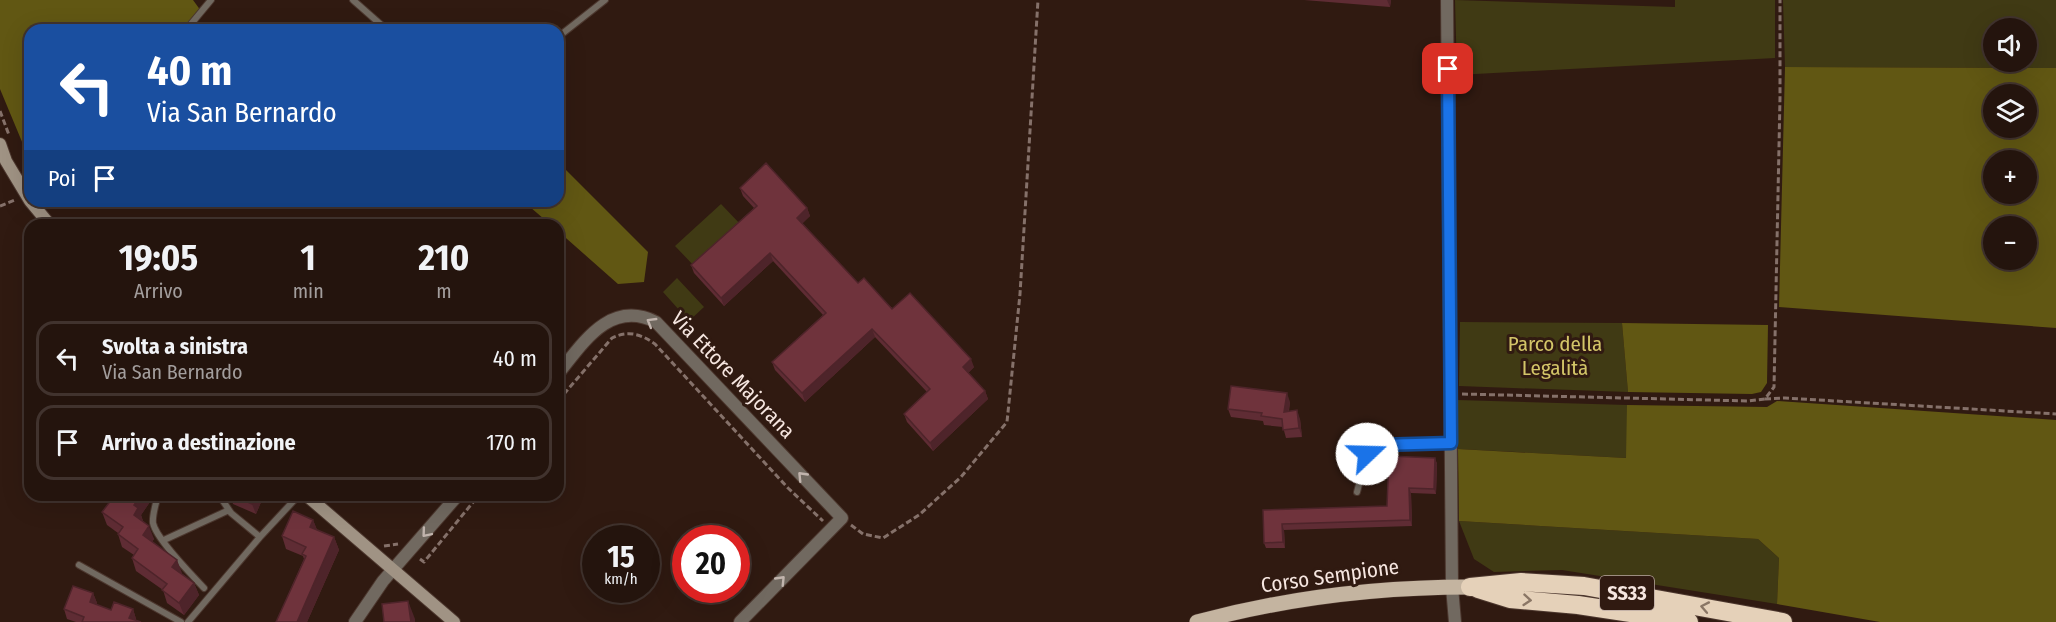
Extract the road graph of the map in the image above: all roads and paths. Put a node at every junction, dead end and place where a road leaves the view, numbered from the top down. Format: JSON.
{"nodes":[{"id":1,"x":211,"y":0,"type":"edge"},
{"id":2,"x":353,"y":0,"type":"edge"},
{"id":3,"x":605,"y":0,"type":"edge"},
{"id":4,"x":1038,"y":0,"type":"edge"},
{"id":5,"x":1447,"y":0,"type":"edge"},
{"id":6,"x":1780,"y":0,"type":"edge"},
{"id":7,"x":191,"y":24,"type":"edge"},
{"id":8,"x":380,"y":24,"type":"edge"},
{"id":9,"x":564,"y":32,"type":"edge"},
{"id":10,"x":0,"y":144,"type":"edge"},
{"id":11,"x":24,"y":190,"type":"edge"},
{"id":12,"x":564,"y":367,"type":"edge"},
{"id":13,"x":1451,"y":393,"type":"junction"},
{"id":14,"x":564,"y":394,"type":"edge"},
{"id":15,"x":1765,"y":399,"type":"junction"},
{"id":16,"x":2056,"y":414,"type":"edge"},
{"id":17,"x":1451,"y":443,"type":"junction"},
{"id":18,"x":1357,"y":492,"type":"dead end"},
{"id":19,"x":157,"y":501,"type":"edge"},
{"id":20,"x":223,"y":501,"type":"edge"},
{"id":21,"x":293,"y":501,"type":"edge"},
{"id":22,"x":313,"y":501,"type":"edge"},
{"id":23,"x":453,"y":501,"type":"edge"},
{"id":24,"x":474,"y":501,"type":"edge"},
{"id":25,"x":229,"y":510,"type":"junction"},
{"id":26,"x":842,"y":518,"type":"junction"},
{"id":27,"x":832,"y":529,"type":"junction"},
{"id":28,"x":260,"y":537,"type":"junction"},
{"id":29,"x":164,"y":540,"type":"junction"},
{"id":30,"x":418,"y":558,"type":"dead end"},
{"id":31,"x":79,"y":565,"type":"dead end"},
{"id":32,"x":393,"y":570,"type":"junction"},
{"id":33,"x":1461,"y":587,"type":"junction"},
{"id":34,"x":204,"y":588,"type":"dead end"},
{"id":35,"x":181,"y":622,"type":"edge"},
{"id":36,"x":188,"y":622,"type":"edge"},
{"id":37,"x":355,"y":622,"type":"edge"},
{"id":38,"x":454,"y":622,"type":"edge"},
{"id":39,"x":740,"y":622,"type":"edge"},
{"id":40,"x":1197,"y":622,"type":"edge"},
{"id":41,"x":1455,"y":622,"type":"edge"},
{"id":42,"x":1689,"y":622,"type":"edge"},
{"id":43,"x":1783,"y":622,"type":"edge"}],
"edges":[{"from":1,"to":7,"type":"lane"},
{"from":2,"to":8,"type":"lane"},
{"from":3,"to":9,"type":"lane"},
{"from":4,"to":26,"type":"path"},
{"from":5,"to":13,"type":"street"},
{"from":6,"to":15,"type":"path"},
{"from":10,"to":11,"type":"street"},
{"from":26,"to":12,"type":"street","name":"Via Ettore Majorana","one_way":true},
{"from":13,"to":15,"type":"path"},
{"from":13,"to":17,"type":"street"},
{"from":14,"to":27,"type":"path"},
{"from":15,"to":16,"type":"path"},
{"from":17,"to":18,"type":"lane"},
{"from":17,"to":33,"type":"street"},
{"from":19,"to":29,"type":"lane"},
{"from":20,"to":25,"type":"lane"},
{"from":21,"to":28,"type":"lane"},
{"from":22,"to":32,"type":"street"},
{"from":23,"to":32,"type":"street","one_way":true},
{"from":24,"to":30,"type":"path"},
{"from":25,"to":28,"type":"lane"},
{"from":25,"to":29,"type":"lane"},
{"from":26,"to":27,"type":"street"},
{"from":39,"to":27,"type":"street","one_way":true},
{"from":28,"to":36,"type":"lane"},
{"from":29,"to":34,"type":"lane"},
{"from":31,"to":35,"type":"lane"},
{"from":32,"to":37,"type":"street"},
{"from":32,"to":38,"type":"street"},
{"from":33,"to":40,"type":"main road","name":"Corso Sempione","number":"SS33"},
{"from":33,"to":41,"type":"street"},
{"from":33,"to":42,"type":"highway","name":"Corso Sempione","number":"SS33","one_way":true},
{"from":43,"to":33,"type":"highway","name":"Corso Sempione","number":"SS33","one_way":true}]}
